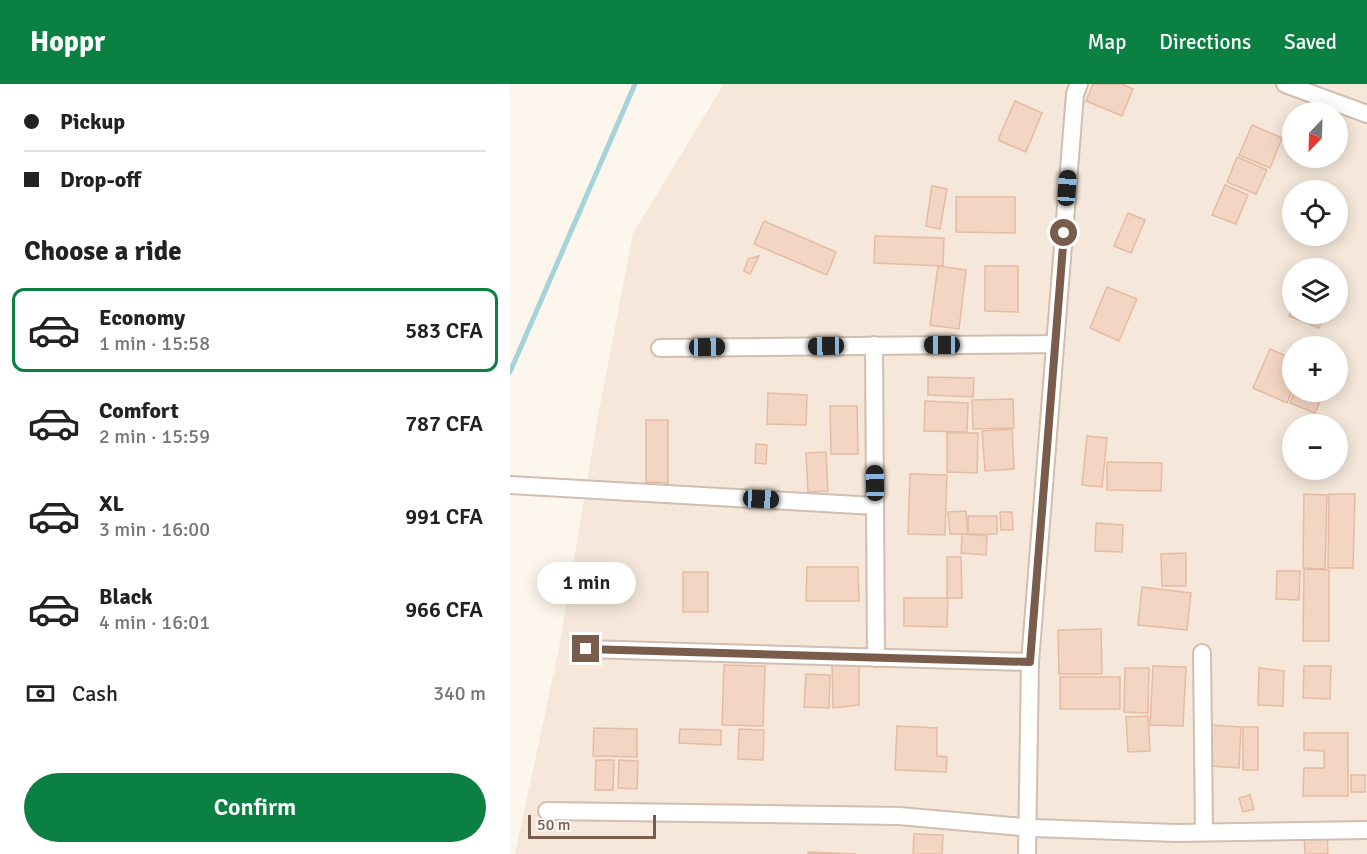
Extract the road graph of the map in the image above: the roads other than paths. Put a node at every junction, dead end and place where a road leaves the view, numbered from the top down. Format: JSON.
{"nodes":[{"id":1,"x":1079,"y":84,"type":"edge"},
{"id":2,"x":1285,"y":84,"type":"edge"},
{"id":3,"x":1367,"y":114,"type":"edge"},
{"id":4,"x":1055,"y":344,"type":"junction"},
{"id":5,"x":874,"y":345,"type":"junction"},
{"id":6,"x":660,"y":348,"type":"dead end"},
{"id":7,"x":510,"y":485,"type":"edge"},
{"id":8,"x":875,"y":506,"type":"junction"},
{"id":9,"x":586,"y":649,"type":"dead end"},
{"id":10,"x":1202,"y":653,"type":"dead end"},
{"id":11,"x":876,"y":658,"type":"junction"},
{"id":12,"x":1030,"y":662,"type":"junction"},
{"id":13,"x":547,"y":811,"type":"dead end"},
{"id":14,"x":1028,"y":828,"type":"junction"},
{"id":15,"x":1367,"y":830,"type":"edge"},
{"id":16,"x":1204,"y":832,"type":"junction"},
{"id":17,"x":1027,"y":854,"type":"edge"}],
"edges":[{"from":1,"to":4,"type":"street"},
{"from":2,"to":3,"type":"street"},
{"from":4,"to":5,"type":"street"},
{"from":4,"to":12,"type":"street"},
{"from":5,"to":6,"type":"street"},
{"from":5,"to":8,"type":"street"},
{"from":7,"to":8,"type":"street"},
{"from":8,"to":11,"type":"street"},
{"from":9,"to":11,"type":"street"},
{"from":10,"to":16,"type":"street"},
{"from":11,"to":12,"type":"street"},
{"from":12,"to":14,"type":"street"},
{"from":13,"to":14,"type":"street"},
{"from":14,"to":16,"type":"street"},
{"from":14,"to":17,"type":"street"},
{"from":15,"to":16,"type":"street"}]}
